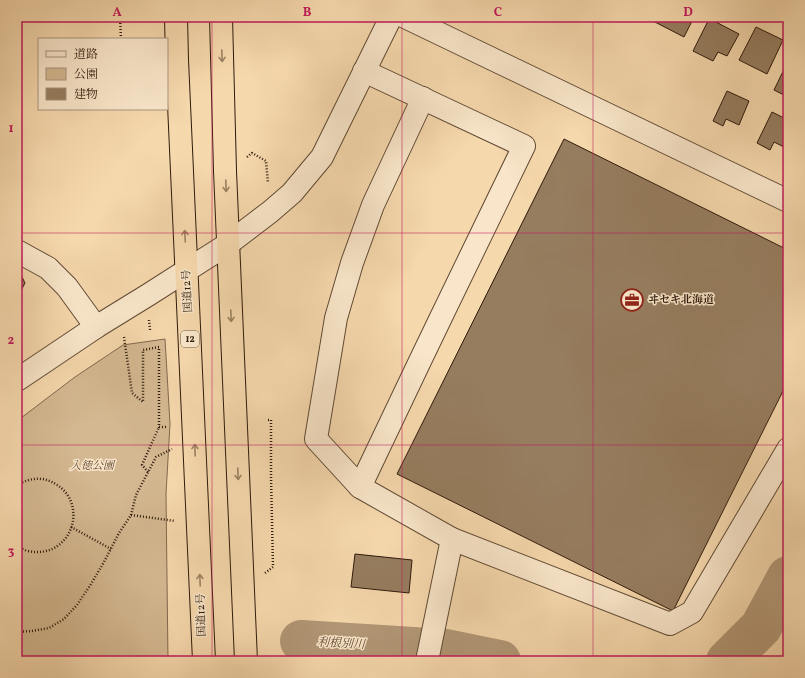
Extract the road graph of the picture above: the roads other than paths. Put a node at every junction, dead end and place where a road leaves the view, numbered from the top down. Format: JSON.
{"nodes":[{"id":1,"x":176,"y":17,"type":"edge"},
{"id":2,"x":221,"y":17,"type":"edge"},
{"id":3,"x":391,"y":17,"type":"edge"},
{"id":4,"x":405,"y":17,"type":"edge"},
{"id":5,"x":364,"y":72,"type":"junction"},
{"id":6,"x":423,"y":98,"type":"junction"},
{"id":7,"x":788,"y":201,"type":"edge"},
{"id":8,"x":228,"y":244,"type":"junction"},
{"id":9,"x":17,"y":251,"type":"edge"},
{"id":10,"x":187,"y":270,"type":"junction"},
{"id":11,"x":96,"y":326,"type":"junction"},
{"id":12,"x":17,"y":380,"type":"edge"},
{"id":13,"x":788,"y":449,"type":"edge"},
{"id":14,"x":360,"y":487,"type":"junction"},
{"id":15,"x":452,"y":539,"type":"junction"},
{"id":16,"x":204,"y":661,"type":"edge"},
{"id":17,"x":246,"y":661,"type":"edge"},
{"id":18,"x":426,"y":661,"type":"edge"}],
"edges":[{"from":10,"to":1,"type":"highway","name":"国道12号","number":"12","one_way":true},
{"from":2,"to":8,"type":"highway","one_way":true},
{"from":3,"to":5,"type":"street"},
{"from":4,"to":7,"type":"street"},
{"from":5,"to":6,"type":"street"},
{"from":5,"to":8,"type":"street"},
{"from":6,"to":14,"type":"street"},
{"from":6,"to":14,"type":"street"},
{"from":8,"to":10,"type":"street"},
{"from":8,"to":17,"type":"highway","one_way":true},
{"from":9,"to":11,"type":"street"},
{"from":10,"to":11,"type":"street"},
{"from":16,"to":10,"type":"highway","name":"国道12号","number":"12","one_way":true},
{"from":11,"to":12,"type":"street"},
{"from":13,"to":15,"type":"street"},
{"from":14,"to":15,"type":"street"},
{"from":15,"to":18,"type":"street"}]}
